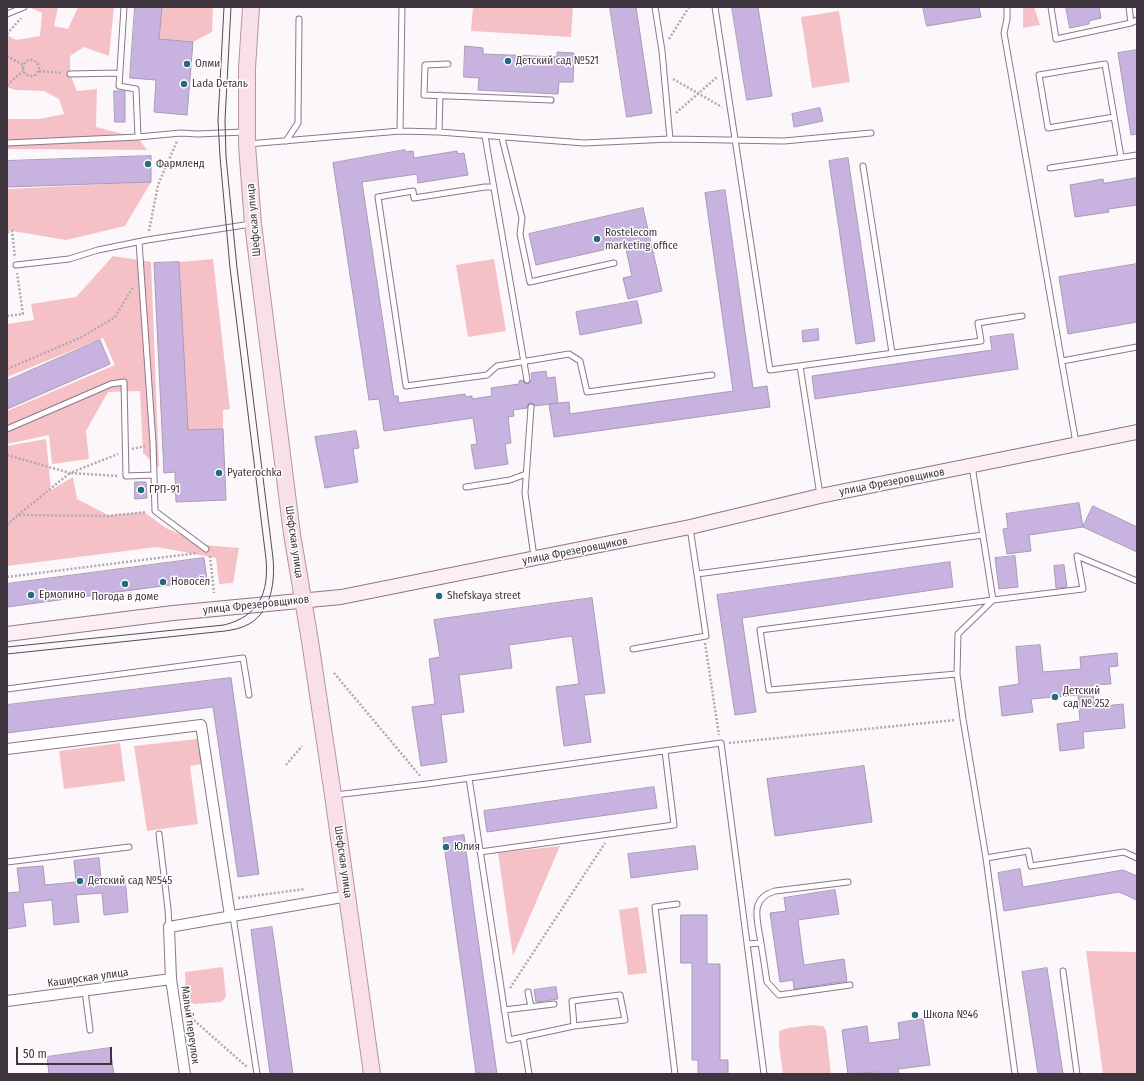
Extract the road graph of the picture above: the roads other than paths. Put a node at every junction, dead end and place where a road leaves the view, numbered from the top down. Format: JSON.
{"nodes":[{"id":1,"x":124,"y":7,"type":"edge"},
{"id":2,"x":251,"y":7,"type":"edge"},
{"id":3,"x":402,"y":7,"type":"edge"},
{"id":4,"x":655,"y":7,"type":"edge"},
{"id":5,"x":715,"y":7,"type":"edge"},
{"id":6,"x":1007,"y":7,"type":"edge"},
{"id":7,"x":1051,"y":7,"type":"edge"},
{"id":8,"x":1129,"y":7,"type":"edge"},
{"id":9,"x":25,"y":10,"type":"edge"},
{"id":10,"x":7,"y":14,"type":"edge"},
{"id":11,"x":299,"y":19,"type":"dead end"},
{"id":12,"x":1137,"y":20,"type":"edge"},
{"id":13,"x":1131,"y":23,"type":"junction"},
{"id":14,"x":448,"y":64,"type":"dead end"},
{"id":15,"x":119,"y":73,"type":"junction"},
{"id":16,"x":70,"y":74,"type":"road end"},
{"id":17,"x":440,"y":95,"type":"junction"},
{"id":18,"x":551,"y":100,"type":"dead end"},
{"id":19,"x":1114,"y":117,"type":"junction"},
{"id":20,"x":400,"y":131,"type":"junction"},
{"id":21,"x":439,"y":132,"type":"junction"},
{"id":22,"x":872,"y":132,"type":"dead end"},
{"id":23,"x":485,"y":136,"type":"junction"},
{"id":24,"x":138,"y":137,"type":"junction"},
{"id":25,"x":247,"y":138,"type":"junction"},
{"id":26,"x":502,"y":138,"type":"junction"},
{"id":27,"x":670,"y":139,"type":"junction"},
{"id":28,"x":735,"y":140,"type":"junction"},
{"id":29,"x":286,"y":141,"type":"junction"},
{"id":30,"x":7,"y":143,"type":"edge"},
{"id":31,"x":1137,"y":155,"type":"edge"},
{"id":32,"x":1121,"y":157,"type":"junction"},
{"id":33,"x":863,"y":166,"type":"dead end"},
{"id":34,"x":1050,"y":168,"type":"dead end"},
{"id":35,"x":494,"y":187,"type":"junction"},
{"id":36,"x":253,"y":224,"type":"junction"},
{"id":37,"x":139,"y":242,"type":"junction"},
{"id":38,"x":614,"y":263,"type":"dead end"},
{"id":39,"x":16,"y":265,"type":"road end"},
{"id":40,"x":1022,"y":316,"type":"dead end"},
{"id":41,"x":1137,"y":347,"type":"edge"},
{"id":42,"x":892,"y":353,"type":"junction"},
{"id":43,"x":524,"y":361,"type":"junction"},
{"id":44,"x":1062,"y":361,"type":"junction"},
{"id":45,"x":800,"y":366,"type":"junction"},
{"id":46,"x":712,"y":375,"type":"dead end"},
{"id":47,"x":527,"y":380,"type":"dead end"},
{"id":48,"x":531,"y":407,"type":"dead end"},
{"id":49,"x":7,"y":429,"type":"edge"},
{"id":50,"x":1137,"y":432,"type":"edge"},
{"id":51,"x":1077,"y":444,"type":"junction"},
{"id":52,"x":972,"y":466,"type":"junction"},
{"id":53,"x":526,"y":474,"type":"junction"},
{"id":54,"x":154,"y":475,"type":"junction"},
{"id":55,"x":466,"y":487,"type":"dead end"},
{"id":56,"x":820,"y":496,"type":"junction"},
{"id":57,"x":690,"y":527,"type":"junction"},
{"id":58,"x":983,"y":535,"type":"junction"},
{"id":59,"x":206,"y":551,"type":"road end"},
{"id":60,"x":534,"y":559,"type":"junction"},
{"id":61,"x":698,"y":574,"type":"junction"},
{"id":62,"x":1137,"y":581,"type":"edge"},
{"id":63,"x":302,"y":600,"type":"junction"},
{"id":64,"x":993,"y":600,"type":"junction"},
{"id":65,"x":7,"y":634,"type":"edge"},
{"id":66,"x":633,"y":649,"type":"dead end"},
{"id":67,"x":957,"y":674,"type":"junction"},
{"id":68,"x":7,"y":689,"type":"edge"},
{"id":69,"x":249,"y":695,"type":"dead end"},
{"id":70,"x":7,"y":749,"type":"edge"},
{"id":71,"x":665,"y":751,"type":"junction"},
{"id":72,"x":469,"y":778,"type":"junction"},
{"id":73,"x":333,"y":795,"type":"junction"},
{"id":74,"x":159,"y":834,"type":"dead end"},
{"id":75,"x":130,"y":847,"type":"dead end"},
{"id":76,"x":480,"y":852,"type":"junction"},
{"id":77,"x":986,"y":858,"type":"junction"},
{"id":78,"x":1137,"y":858,"type":"edge"},
{"id":79,"x":7,"y":862,"type":"edge"},
{"id":80,"x":848,"y":882,"type":"dead end"},
{"id":81,"x":348,"y":896,"type":"junction"},
{"id":82,"x":677,"y":904,"type":"dead end"},
{"id":83,"x":232,"y":916,"type":"junction"},
{"id":84,"x":169,"y":928,"type":"junction"},
{"id":85,"x":761,"y":943,"type":"junction"},
{"id":86,"x":747,"y":944,"type":"junction"},
{"id":87,"x":1063,"y":970,"type":"dead end"},
{"id":88,"x":171,"y":979,"type":"junction"},
{"id":89,"x":850,"y":985,"type":"dead end"},
{"id":90,"x":85,"y":991,"type":"junction"},
{"id":91,"x":528,"y":992,"type":"dead end"},
{"id":92,"x":7,"y":1001,"type":"edge"},
{"id":93,"x":554,"y":1004,"type":"dead end"},
{"id":94,"x":531,"y":1007,"type":"junction"},
{"id":95,"x":504,"y":1010,"type":"junction"},
{"id":96,"x":574,"y":1026,"type":"junction"},
{"id":97,"x":90,"y":1030,"type":"dead end"},
{"id":98,"x":523,"y":1037,"type":"junction"},
{"id":99,"x":185,"y":1074,"type":"edge"},
{"id":100,"x":257,"y":1074,"type":"edge"},
{"id":101,"x":372,"y":1074,"type":"edge"},
{"id":102,"x":529,"y":1074,"type":"edge"},
{"id":103,"x":675,"y":1074,"type":"edge"},
{"id":104,"x":764,"y":1074,"type":"edge"},
{"id":105,"x":1015,"y":1074,"type":"edge"},
{"id":106,"x":1077,"y":1074,"type":"edge"}],
"edges":[{"from":1,"to":15,"type":"lane"},
{"from":2,"to":25,"type":"main road","name":"Шефская улица"},
{"from":3,"to":20,"type":"lane"},
{"from":4,"to":27,"type":"lane"},
{"from":5,"to":28,"type":"lane"},
{"from":6,"to":44,"type":"lane"},
{"from":7,"to":13,"type":"lane"},
{"from":8,"to":13,"type":"lane"},
{"from":9,"to":10,"type":"lane"},
{"from":11,"to":29,"type":"lane"},
{"from":12,"to":13,"type":"lane"},
{"from":14,"to":17,"type":"lane"},
{"from":15,"to":16,"type":"lane"},
{"from":15,"to":24,"type":"lane"},
{"from":17,"to":18,"type":"lane"},
{"from":17,"to":21,"type":"lane"},
{"from":19,"to":19,"type":"lane"},
{"from":19,"to":32,"type":"lane"},
{"from":20,"to":21,"type":"lane"},
{"from":20,"to":29,"type":"lane"},
{"from":21,"to":23,"type":"lane"},
{"from":22,"to":28,"type":"lane"},
{"from":23,"to":26,"type":"lane"},
{"from":23,"to":35,"type":"lane"},
{"from":24,"to":25,"type":"lane"},
{"from":24,"to":30,"type":"lane"},
{"from":25,"to":29,"type":"lane"},
{"from":25,"to":36,"type":"main road","name":"Шефская улица"},
{"from":26,"to":27,"type":"lane"},
{"from":26,"to":38,"type":"lane"},
{"from":27,"to":28,"type":"lane"},
{"from":28,"to":45,"type":"lane"},
{"from":31,"to":32,"type":"lane"},
{"from":32,"to":34,"type":"lane"},
{"from":33,"to":42,"type":"lane"},
{"from":35,"to":43,"type":"lane"},
{"from":35,"to":43,"type":"lane"},
{"from":36,"to":37,"type":"lane"},
{"from":36,"to":63,"type":"main road","name":"Шефская улица"},
{"from":37,"to":39,"type":"lane"},
{"from":37,"to":54,"type":"lane"},
{"from":40,"to":42,"type":"lane"},
{"from":41,"to":44,"type":"lane"},
{"from":42,"to":45,"type":"lane"},
{"from":43,"to":46,"type":"lane"},
{"from":43,"to":47,"type":"lane"},
{"from":44,"to":51,"type":"lane"},
{"from":45,"to":56,"type":"lane"},
{"from":48,"to":53,"type":"lane"},
{"from":49,"to":54,"type":"lane"},
{"from":50,"to":51,"type":"main road","name":"улица Фрезеровщиков"},
{"from":51,"to":52,"type":"main road","name":"улица Фрезеровщиков"},
{"from":52,"to":56,"type":"main road","name":"улица Фрезеровщиков"},
{"from":52,"to":58,"type":"lane"},
{"from":53,"to":55,"type":"lane"},
{"from":53,"to":60,"type":"lane"},
{"from":54,"to":59,"type":"lane"},
{"from":56,"to":57,"type":"main road","name":"улица Фрезеровщиков"},
{"from":57,"to":60,"type":"main road","name":"улица Фрезеровщиков"},
{"from":57,"to":61,"type":"lane"},
{"from":58,"to":61,"type":"lane"},
{"from":58,"to":64,"type":"lane"},
{"from":60,"to":63,"type":"main road","name":"улица Фрезеровщиков"},
{"from":61,"to":66,"type":"lane"},
{"from":62,"to":64,"type":"lane"},
{"from":63,"to":65,"type":"main road","name":"улица Фрезеровщиков"},
{"from":63,"to":73,"type":"main road","name":"Шефская улица"},
{"from":64,"to":67,"type":"lane"},
{"from":64,"to":67,"type":"lane"},
{"from":67,"to":77,"type":"lane"},
{"from":68,"to":69,"type":"lane"},
{"from":70,"to":83,"type":"street"},
{"from":71,"to":72,"type":"lane"},
{"from":71,"to":76,"type":"lane"},
{"from":71,"to":86,"type":"lane"},
{"from":72,"to":73,"type":"lane"},
{"from":72,"to":76,"type":"lane"},
{"from":73,"to":81,"type":"main road","name":"Шефская улица"},
{"from":74,"to":84,"type":"lane"},
{"from":75,"to":79,"type":"lane"},
{"from":76,"to":95,"type":"lane"},
{"from":77,"to":78,"type":"lane"},
{"from":77,"to":105,"type":"lane"},
{"from":80,"to":85,"type":"lane"},
{"from":81,"to":83,"type":"street"},
{"from":81,"to":101,"type":"main road","name":"Шефская улица"},
{"from":82,"to":103,"type":"lane"},
{"from":83,"to":84,"type":"street"},
{"from":83,"to":100,"type":"lane"},
{"from":84,"to":88,"type":"street","name":"Малый переулок"},
{"from":85,"to":86,"type":"lane"},
{"from":85,"to":89,"type":"lane"},
{"from":86,"to":104,"type":"lane"},
{"from":87,"to":106,"type":"lane"},
{"from":88,"to":90,"type":"street","name":"Каширская улица"},
{"from":88,"to":99,"type":"street","name":"Малый переулок"},
{"from":90,"to":92,"type":"street","name":"Каширская улица"},
{"from":90,"to":97,"type":"lane"},
{"from":91,"to":94,"type":"lane"},
{"from":93,"to":94,"type":"lane"},
{"from":94,"to":95,"type":"lane"},
{"from":95,"to":98,"type":"lane"},
{"from":96,"to":96,"type":"lane"},
{"from":96,"to":98,"type":"lane"},
{"from":98,"to":102,"type":"lane"}]}
